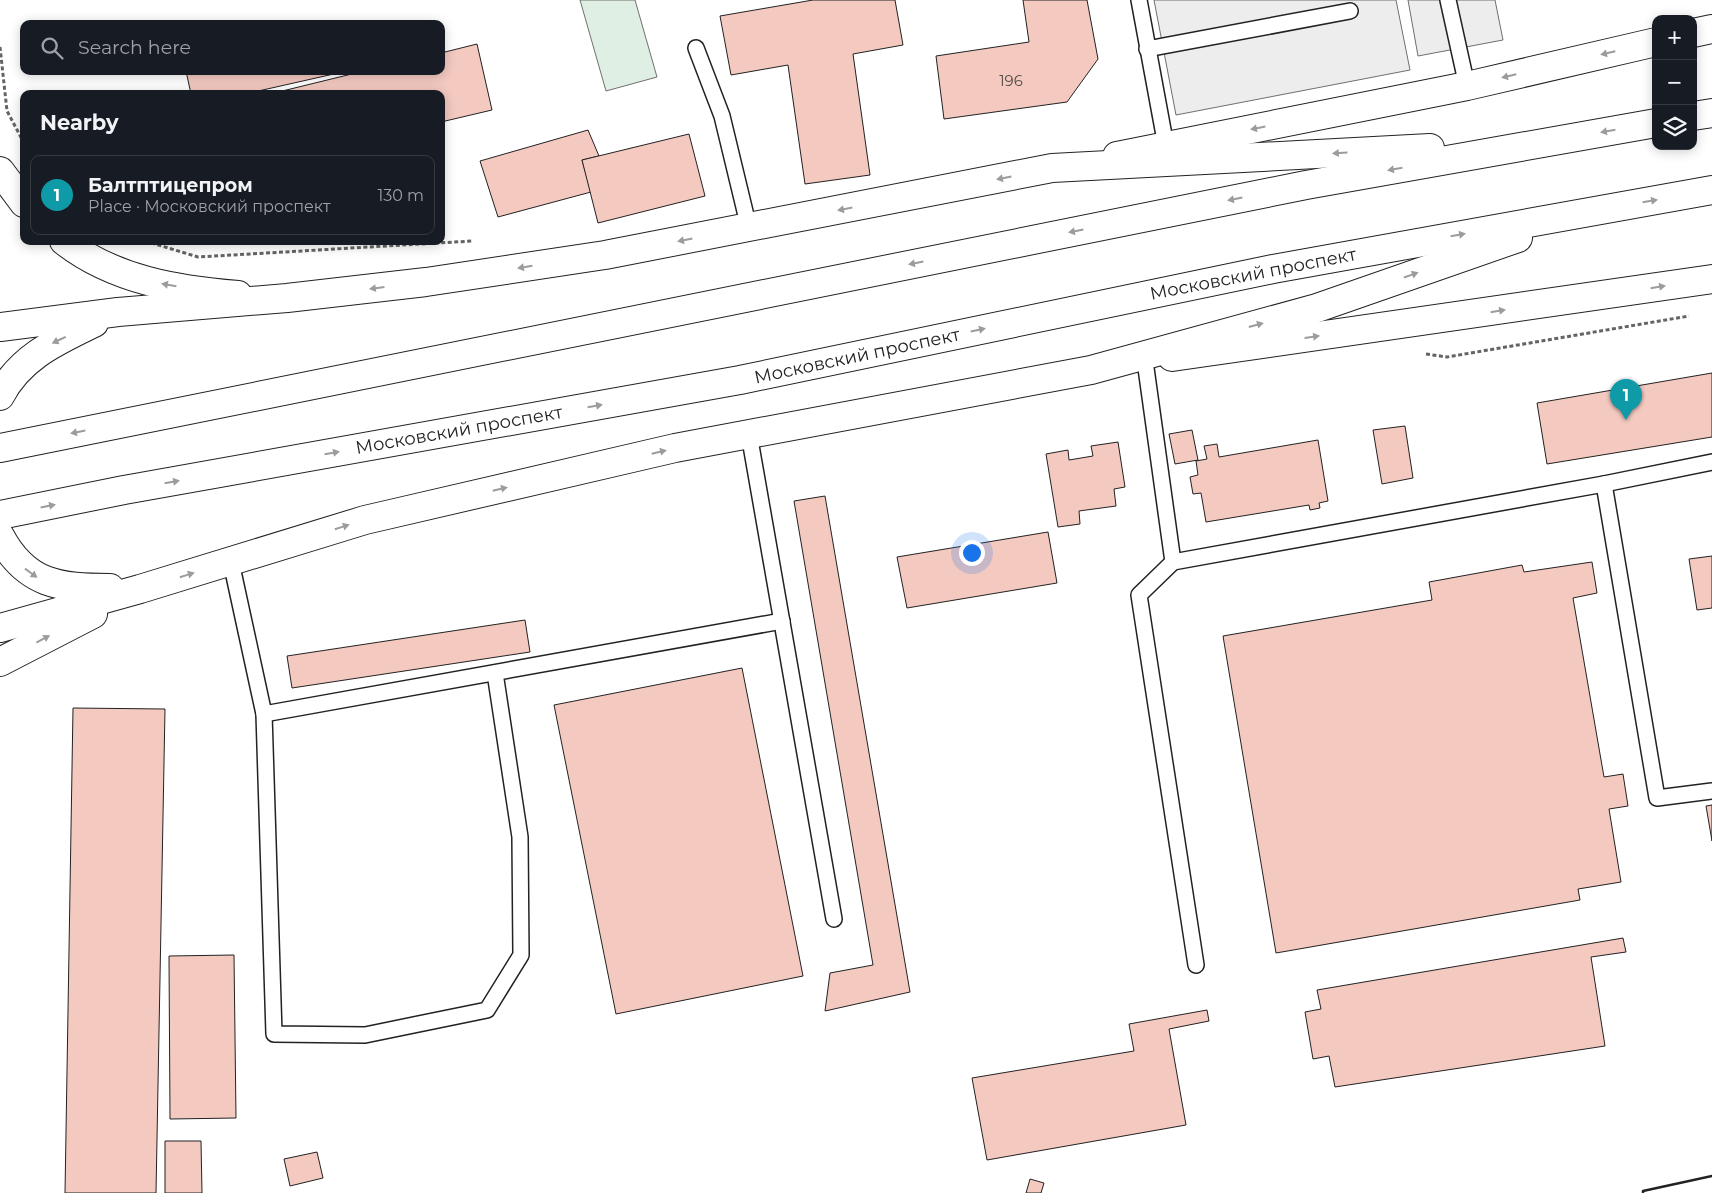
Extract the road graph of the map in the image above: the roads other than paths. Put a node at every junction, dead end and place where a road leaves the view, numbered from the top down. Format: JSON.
{"nodes":[{"id":1,"x":1139,"y":0,"type":"edge"},
{"id":2,"x":1448,"y":0,"type":"edge"},
{"id":3,"x":1350,"y":11,"type":"dead end"},
{"id":4,"x":1712,"y":29,"type":"edge"},
{"id":5,"x":1697,"y":32,"type":"edge"},
{"id":6,"x":1652,"y":43,"type":"edge"},
{"id":7,"x":696,"y":48,"type":"dead end"},
{"id":8,"x":1147,"y":49,"type":"junction"},
{"id":9,"x":1466,"y":86,"type":"junction"},
{"id":10,"x":1712,"y":113,"type":"edge"},
{"id":11,"x":1697,"y":115,"type":"edge"},
{"id":12,"x":1652,"y":124,"type":"edge"},
{"id":13,"x":1546,"y":141,"type":"junction"},
{"id":14,"x":1166,"y":146,"type":"junction"},
{"id":15,"x":1052,"y":168,"type":"junction"},
{"id":16,"x":0,"y":172,"type":"edge"},
{"id":17,"x":1712,"y":190,"type":"edge"},
{"id":18,"x":20,"y":199,"type":"edge"},
{"id":19,"x":1602,"y":209,"type":"junction"},
{"id":20,"x":749,"y":228,"type":"junction"},
{"id":21,"x":70,"y":245,"type":"edge"},
{"id":22,"x":1712,"y":279,"type":"edge"},
{"id":23,"x":287,"y":298,"type":"junction"},
{"id":24,"x":118,"y":312,"type":"junction"},
{"id":25,"x":0,"y":328,"type":"edge"},
{"id":26,"x":1145,"y":361,"type":"junction"},
{"id":27,"x":1091,"y":370,"type":"junction"},
{"id":28,"x":0,"y":396,"type":"edge"},
{"id":29,"x":750,"y":434,"type":"junction"},
{"id":30,"x":0,"y":448,"type":"edge"},
{"id":31,"x":1712,"y":462,"type":"edge"},
{"id":32,"x":1604,"y":484,"type":"junction"},
{"id":33,"x":0,"y":515,"type":"edge"},
{"id":34,"x":0,"y":536,"type":"edge"},
{"id":35,"x":231,"y":562,"type":"junction"},
{"id":36,"x":1174,"y":562,"type":"junction"},
{"id":37,"x":140,"y":589,"type":"junction"},
{"id":38,"x":782,"y":621,"type":"junction"},
{"id":39,"x":0,"y":628,"type":"edge"},
{"id":40,"x":0,"y":662,"type":"edge"},
{"id":41,"x":495,"y":673,"type":"junction"},
{"id":42,"x":264,"y":714,"type":"junction"},
{"id":43,"x":1712,"y":791,"type":"edge"},
{"id":44,"x":834,"y":920,"type":"dead end"},
{"id":45,"x":1196,"y":965,"type":"dead end"}],
"edges":[{"from":1,"to":8,"type":"lane"},
{"from":2,"to":9,"type":"lane"},
{"from":3,"to":8,"type":"lane"},
{"from":4,"to":5,"type":"main road"},
{"from":6,"to":9,"type":"main road","one_way":true},
{"from":7,"to":20,"type":"lane"},
{"from":8,"to":14,"type":"lane"},
{"from":9,"to":14,"type":"main road","one_way":true},
{"from":10,"to":11,"type":"main road"},
{"from":12,"to":13,"type":"main road","one_way":true},
{"from":13,"to":15,"type":"main road","one_way":true},
{"from":13,"to":30,"type":"main road","one_way":true},
{"from":14,"to":15,"type":"main road"},
{"from":15,"to":20,"type":"main road","one_way":true},
{"from":16,"to":18,"type":"main road"},
{"from":19,"to":17,"type":"main road","name":"Московский проспект","one_way":true},
{"from":27,"to":19,"type":"main road","one_way":true},
{"from":33,"to":19,"type":"main road","name":"Московский проспект","one_way":true},
{"from":20,"to":23,"type":"main road","one_way":true},
{"from":23,"to":21,"type":"main road","one_way":true},
{"from":26,"to":22,"type":"main road","one_way":true},
{"from":23,"to":24,"type":"main road"},
{"from":24,"to":25,"type":"main road"},
{"from":24,"to":28,"type":"main road","one_way":true},
{"from":26,"to":27,"type":"main road"},
{"from":26,"to":36,"type":"lane"},
{"from":27,"to":29,"type":"main road"},
{"from":35,"to":29,"type":"main road","one_way":true},
{"from":29,"to":38,"type":"lane"},
{"from":31,"to":32,"type":"lane"},
{"from":32,"to":36,"type":"lane"},
{"from":32,"to":43,"type":"lane"},
{"from":34,"to":37,"type":"main road","one_way":true},
{"from":37,"to":35,"type":"main road","one_way":true},
{"from":35,"to":42,"type":"lane"},
{"from":36,"to":45,"type":"lane"},
{"from":37,"to":39,"type":"main road"},
{"from":40,"to":37,"type":"main road","one_way":true},
{"from":38,"to":41,"type":"lane"},
{"from":38,"to":44,"type":"lane"},
{"from":41,"to":42,"type":"lane"},
{"from":41,"to":42,"type":"lane"}]}
